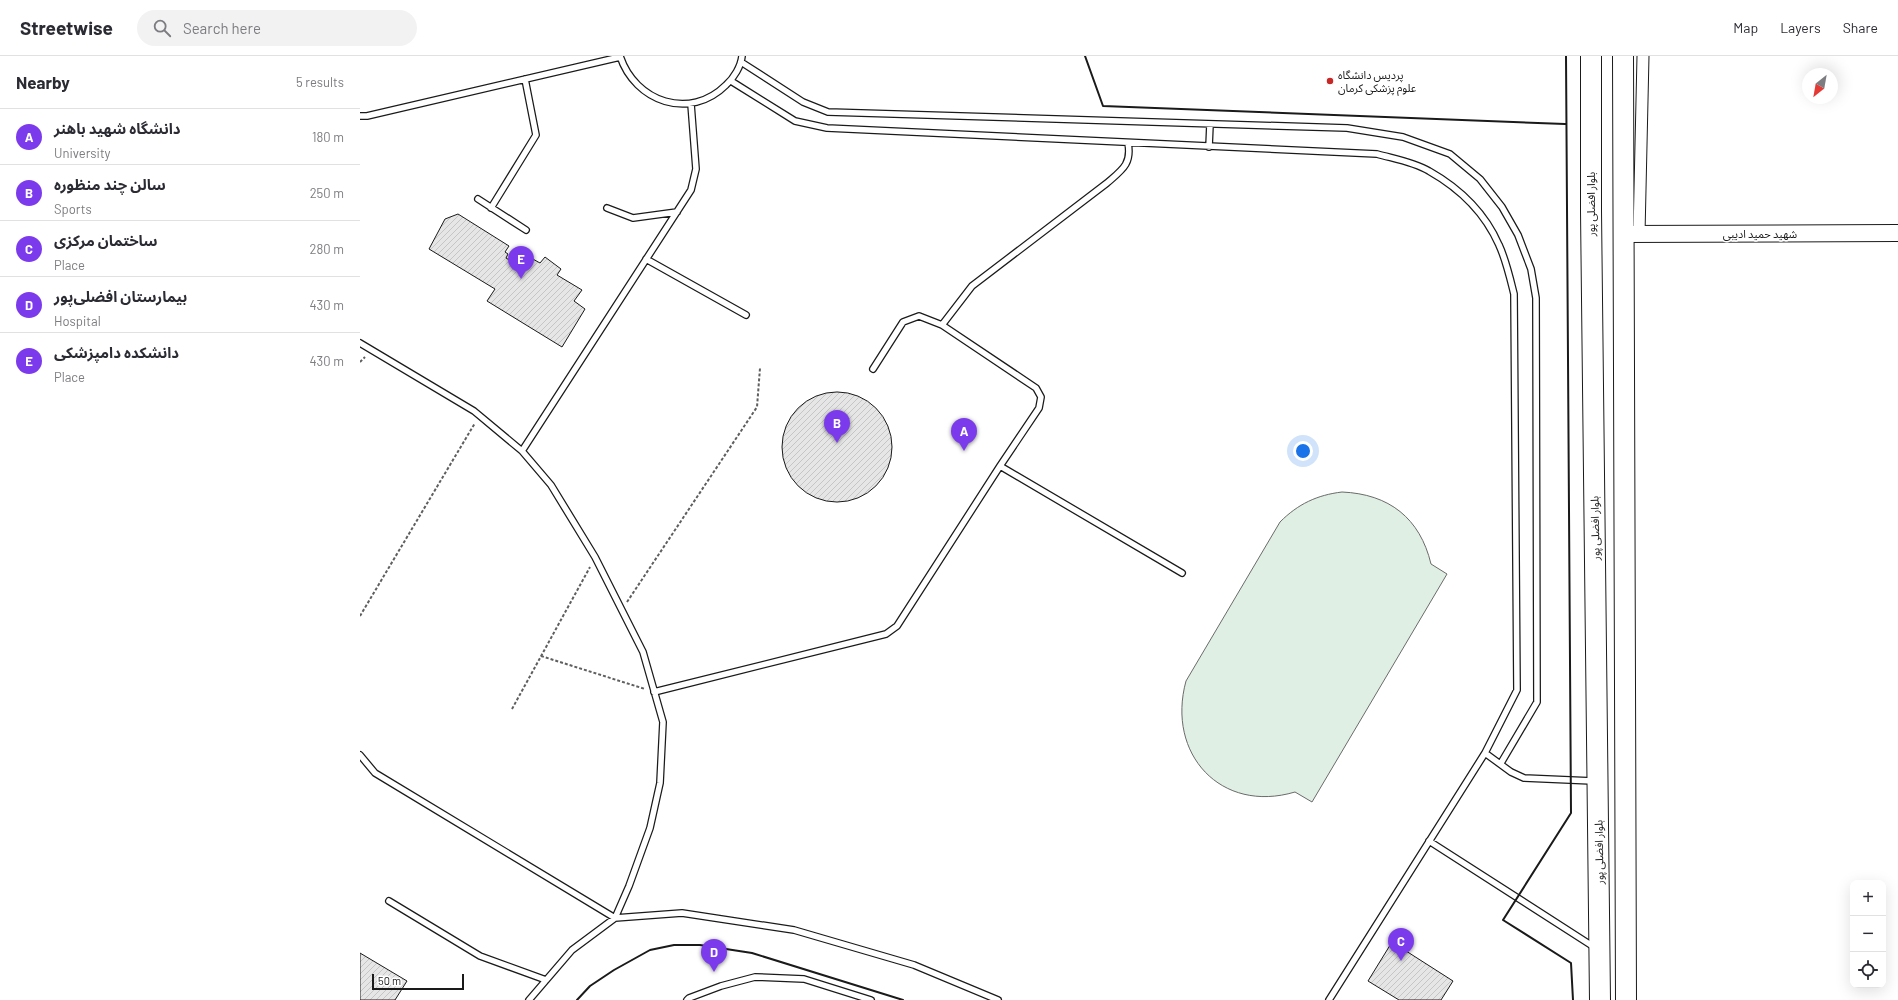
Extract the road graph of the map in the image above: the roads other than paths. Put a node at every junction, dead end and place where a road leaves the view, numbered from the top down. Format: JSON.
{"nodes":[{"id":1,"x":1591,"y":56,"type":"edge"},
{"id":2,"x":1623,"y":56,"type":"edge"},
{"id":3,"x":1643,"y":56,"type":"edge"},
{"id":4,"x":620,"y":57,"type":"edge"},
{"id":5,"x":742,"y":59,"type":"edge"},
{"id":6,"x":525,"y":79,"type":"junction"},
{"id":7,"x":731,"y":81,"type":"junction"},
{"id":8,"x":691,"y":104,"type":"junction"},
{"id":9,"x":360,"y":116,"type":"edge"},
{"id":10,"x":1210,"y":124,"type":"junction"},
{"id":11,"x":1128,"y":143,"type":"junction"},
{"id":12,"x":1209,"y":146,"type":"junction"},
{"id":13,"x":478,"y":199,"type":"dead end"},
{"id":14,"x":491,"y":208,"type":"junction"},
{"id":15,"x":607,"y":208,"type":"dead end"},
{"id":16,"x":677,"y":212,"type":"junction"},
{"id":17,"x":526,"y":230,"type":"dead end"},
{"id":18,"x":1898,"y":233,"type":"edge"},
{"id":19,"x":1631,"y":234,"type":"junction"},
{"id":20,"x":646,"y":259,"type":"junction"},
{"id":21,"x":746,"y":315,"type":"dead end"},
{"id":22,"x":942,"y":325,"type":"junction"},
{"id":23,"x":360,"y":343,"type":"edge"},
{"id":24,"x":873,"y":369,"type":"dead end"},
{"id":25,"x":522,"y":451,"type":"junction"},
{"id":26,"x":1000,"y":466,"type":"junction"},
{"id":27,"x":1182,"y":573,"type":"dead end"},
{"id":28,"x":654,"y":692,"type":"junction"},
{"id":29,"x":1485,"y":752,"type":"junction"},
{"id":30,"x":360,"y":754,"type":"edge"},
{"id":31,"x":1501,"y":763,"type":"junction"},
{"id":32,"x":1598,"y":781,"type":"junction"},
{"id":33,"x":1429,"y":841,"type":"junction"},
{"id":34,"x":388,"y":901,"type":"dead end"},
{"id":35,"x":614,"y":918,"type":"junction"},
{"id":36,"x":1600,"y":950,"type":"junction"},
{"id":37,"x":546,"y":980,"type":"junction"},
{"id":38,"x":529,"y":1000,"type":"edge"},
{"id":39,"x":687,"y":1000,"type":"edge"},
{"id":40,"x":871,"y":1000,"type":"edge"},
{"id":41,"x":998,"y":1000,"type":"edge"},
{"id":42,"x":1329,"y":1000,"type":"edge"},
{"id":43,"x":1600,"y":1000,"type":"edge"},
{"id":44,"x":1626,"y":1000,"type":"edge"}],
"edges":[{"from":1,"to":32,"type":"highway","name":"بلوار افضلی پور"},
{"from":2,"to":19,"type":"highway"},
{"from":3,"to":19,"type":"street"},
{"from":4,"to":6,"type":"lane"},
{"from":4,"to":8,"type":"lane"},
{"from":5,"to":7,"type":"lane"},
{"from":5,"to":10,"type":"lane"},
{"from":6,"to":9,"type":"lane"},
{"from":6,"to":14,"type":"lane"},
{"from":7,"to":8,"type":"lane"},
{"from":7,"to":11,"type":"lane"},
{"from":8,"to":16,"type":"lane"},
{"from":10,"to":12,"type":"lane"},
{"from":10,"to":31,"type":"lane"},
{"from":11,"to":12,"type":"lane"},
{"from":11,"to":22,"type":"lane"},
{"from":12,"to":29,"type":"lane"},
{"from":13,"to":14,"type":"lane"},
{"from":14,"to":17,"type":"lane"},
{"from":15,"to":16,"type":"lane"},
{"from":16,"to":20,"type":"lane"},
{"from":18,"to":19,"type":"street","name":"شهید حمید ادیبی"},
{"from":19,"to":44,"type":"highway"},
{"from":20,"to":21,"type":"lane"},
{"from":20,"to":25,"type":"lane"},
{"from":22,"to":24,"type":"lane"},
{"from":22,"to":26,"type":"lane"},
{"from":23,"to":25,"type":"lane"},
{"from":25,"to":28,"type":"lane"},
{"from":26,"to":27,"type":"lane"},
{"from":26,"to":28,"type":"lane"},
{"from":28,"to":35,"type":"lane"},
{"from":29,"to":31,"type":"lane"},
{"from":29,"to":33,"type":"lane"},
{"from":30,"to":35,"type":"lane"},
{"from":31,"to":32,"type":"lane"},
{"from":32,"to":36,"type":"highway","name":"بلوار افضلی پور"},
{"from":33,"to":36,"type":"lane"},
{"from":33,"to":42,"type":"lane"},
{"from":34,"to":37,"type":"lane"},
{"from":35,"to":37,"type":"lane"},
{"from":35,"to":41,"type":"lane"},
{"from":36,"to":43,"type":"highway","name":"بلوار افضلی پور"},
{"from":37,"to":38,"type":"lane"},
{"from":39,"to":40,"type":"lane"}]}
